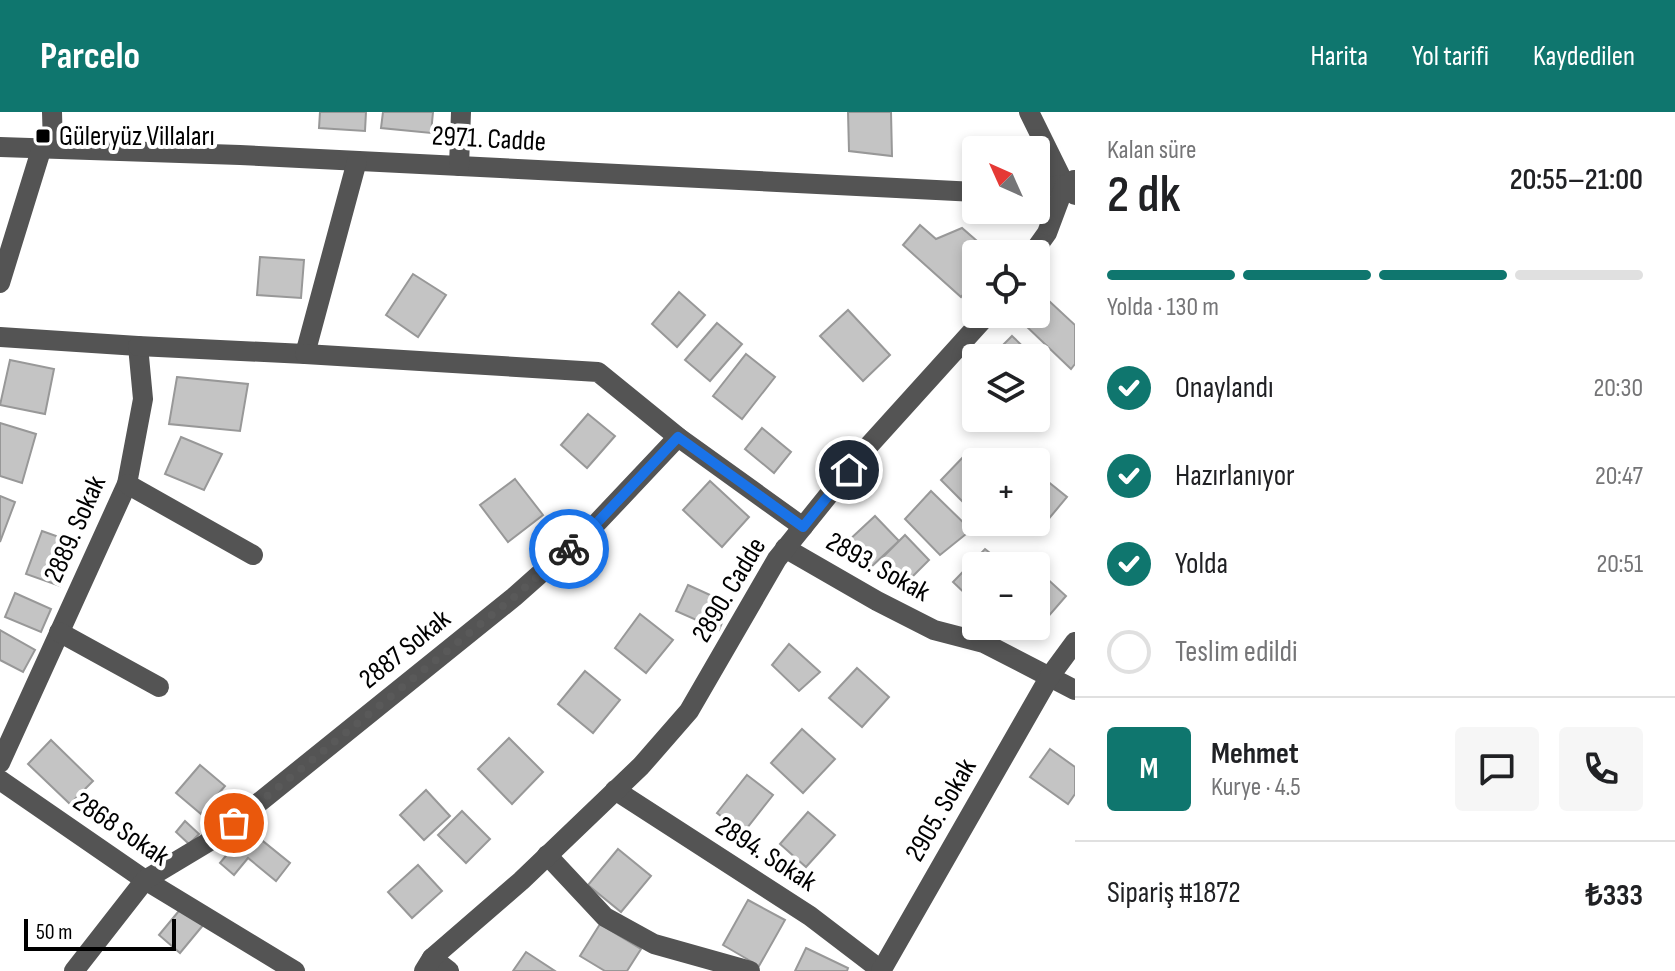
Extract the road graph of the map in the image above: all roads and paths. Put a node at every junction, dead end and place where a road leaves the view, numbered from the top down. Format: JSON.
{"nodes":[{"id":1,"x":52,"y":112,"type":"edge"},
{"id":2,"x":461,"y":112,"type":"edge"},
{"id":3,"x":1029,"y":112,"type":"edge"},
{"id":4,"x":0,"y":147,"type":"edge"},
{"id":5,"x":48,"y":147,"type":"junction"},
{"id":6,"x":357,"y":161,"type":"junction"},
{"id":7,"x":459,"y":166,"type":"junction"},
{"id":8,"x":1072,"y":187,"type":"edge"},
{"id":9,"x":1050,"y":188,"type":"edge"},
{"id":10,"x":962,"y":191,"type":"edge"},
{"id":11,"x":1042,"y":240,"type":"edge"},
{"id":12,"x":0,"y":283,"type":"edge"},
{"id":13,"x":975,"y":328,"type":"edge"},
{"id":14,"x":0,"y":337,"type":"edge"},
{"id":15,"x":138,"y":346,"type":"junction"},
{"id":16,"x":305,"y":354,"type":"junction"},
{"id":17,"x":678,"y":437,"type":"junction"},
{"id":18,"x":127,"y":484,"type":"junction"},
{"id":19,"x":803,"y":527,"type":"junction"},
{"id":20,"x":785,"y":548,"type":"junction"},
{"id":21,"x":253,"y":555,"type":"dead end"},
{"id":22,"x":59,"y":632,"type":"junction"},
{"id":23,"x":1075,"y":642,"type":"edge"},
{"id":24,"x":1050,"y":676,"type":"junction"},
{"id":25,"x":159,"y":687,"type":"dead end"},
{"id":26,"x":1075,"y":690,"type":"edge"},
{"id":27,"x":0,"y":763,"type":"edge"},
{"id":28,"x":0,"y":780,"type":"edge"},
{"id":29,"x":615,"y":790,"type":"junction"},
{"id":30,"x":547,"y":855,"type":"junction"},
{"id":31,"x":145,"y":880,"type":"junction"},
{"id":32,"x":428,"y":964,"type":"edge"},
{"id":33,"x":74,"y":971,"type":"edge"},
{"id":34,"x":295,"y":971,"type":"edge"},
{"id":35,"x":449,"y":971,"type":"edge"},
{"id":36,"x":750,"y":971,"type":"edge"},
{"id":37,"x":882,"y":971,"type":"edge"}],
"edges":[{"from":1,"to":5,"type":"street"},
{"from":2,"to":7,"type":"street"},
{"from":3,"to":8,"type":"street"},
{"from":4,"to":5,"type":"street","name":"2971. Cadde"},
{"from":5,"to":6,"type":"street","name":"2971. Cadde"},
{"from":5,"to":12,"type":"street"},
{"from":6,"to":7,"type":"street","name":"2971. Cadde"},
{"from":6,"to":16,"type":"street"},
{"from":7,"to":10,"type":"street","name":"2971. Cadde"},
{"from":8,"to":9,"type":"street"},
{"from":8,"to":11,"type":"street"},
{"from":13,"to":19,"type":"street","name":"2890. Cadde"},
{"from":14,"to":15,"type":"street"},
{"from":15,"to":16,"type":"street"},
{"from":15,"to":18,"type":"street","name":"2889. Sokak"},
{"from":16,"to":17,"type":"street"},
{"from":17,"to":19,"type":"street"},
{"from":17,"to":31,"type":"street","name":"2887 Sokak"},
{"from":18,"to":21,"type":"street"},
{"from":18,"to":22,"type":"street","name":"2889. Sokak"},
{"from":19,"to":20,"type":"street","name":"2890. Cadde"},
{"from":20,"to":24,"type":"street","name":"2893. Sokak"},
{"from":20,"to":29,"type":"street","name":"2890. Cadde"},
{"from":22,"to":25,"type":"street"},
{"from":22,"to":27,"type":"street","name":"2889. Sokak"},
{"from":23,"to":24,"type":"street","name":"2905. Sokak"},
{"from":24,"to":26,"type":"street","name":"2893. Sokak"},
{"from":24,"to":37,"type":"street","name":"2905. Sokak"},
{"from":28,"to":31,"type":"street","name":"2868 Sokak"},
{"from":29,"to":30,"type":"street","name":"2890. Cadde"},
{"from":29,"to":37,"type":"street","name":"2894. Sokak"},
{"from":30,"to":32,"type":"street","name":"2890. Cadde"},
{"from":30,"to":36,"type":"street"},
{"from":31,"to":33,"type":"street"},
{"from":31,"to":34,"type":"street","name":"2868 Sokak"},
{"from":32,"to":35,"type":"street","name":"2890. Cadde"}]}
